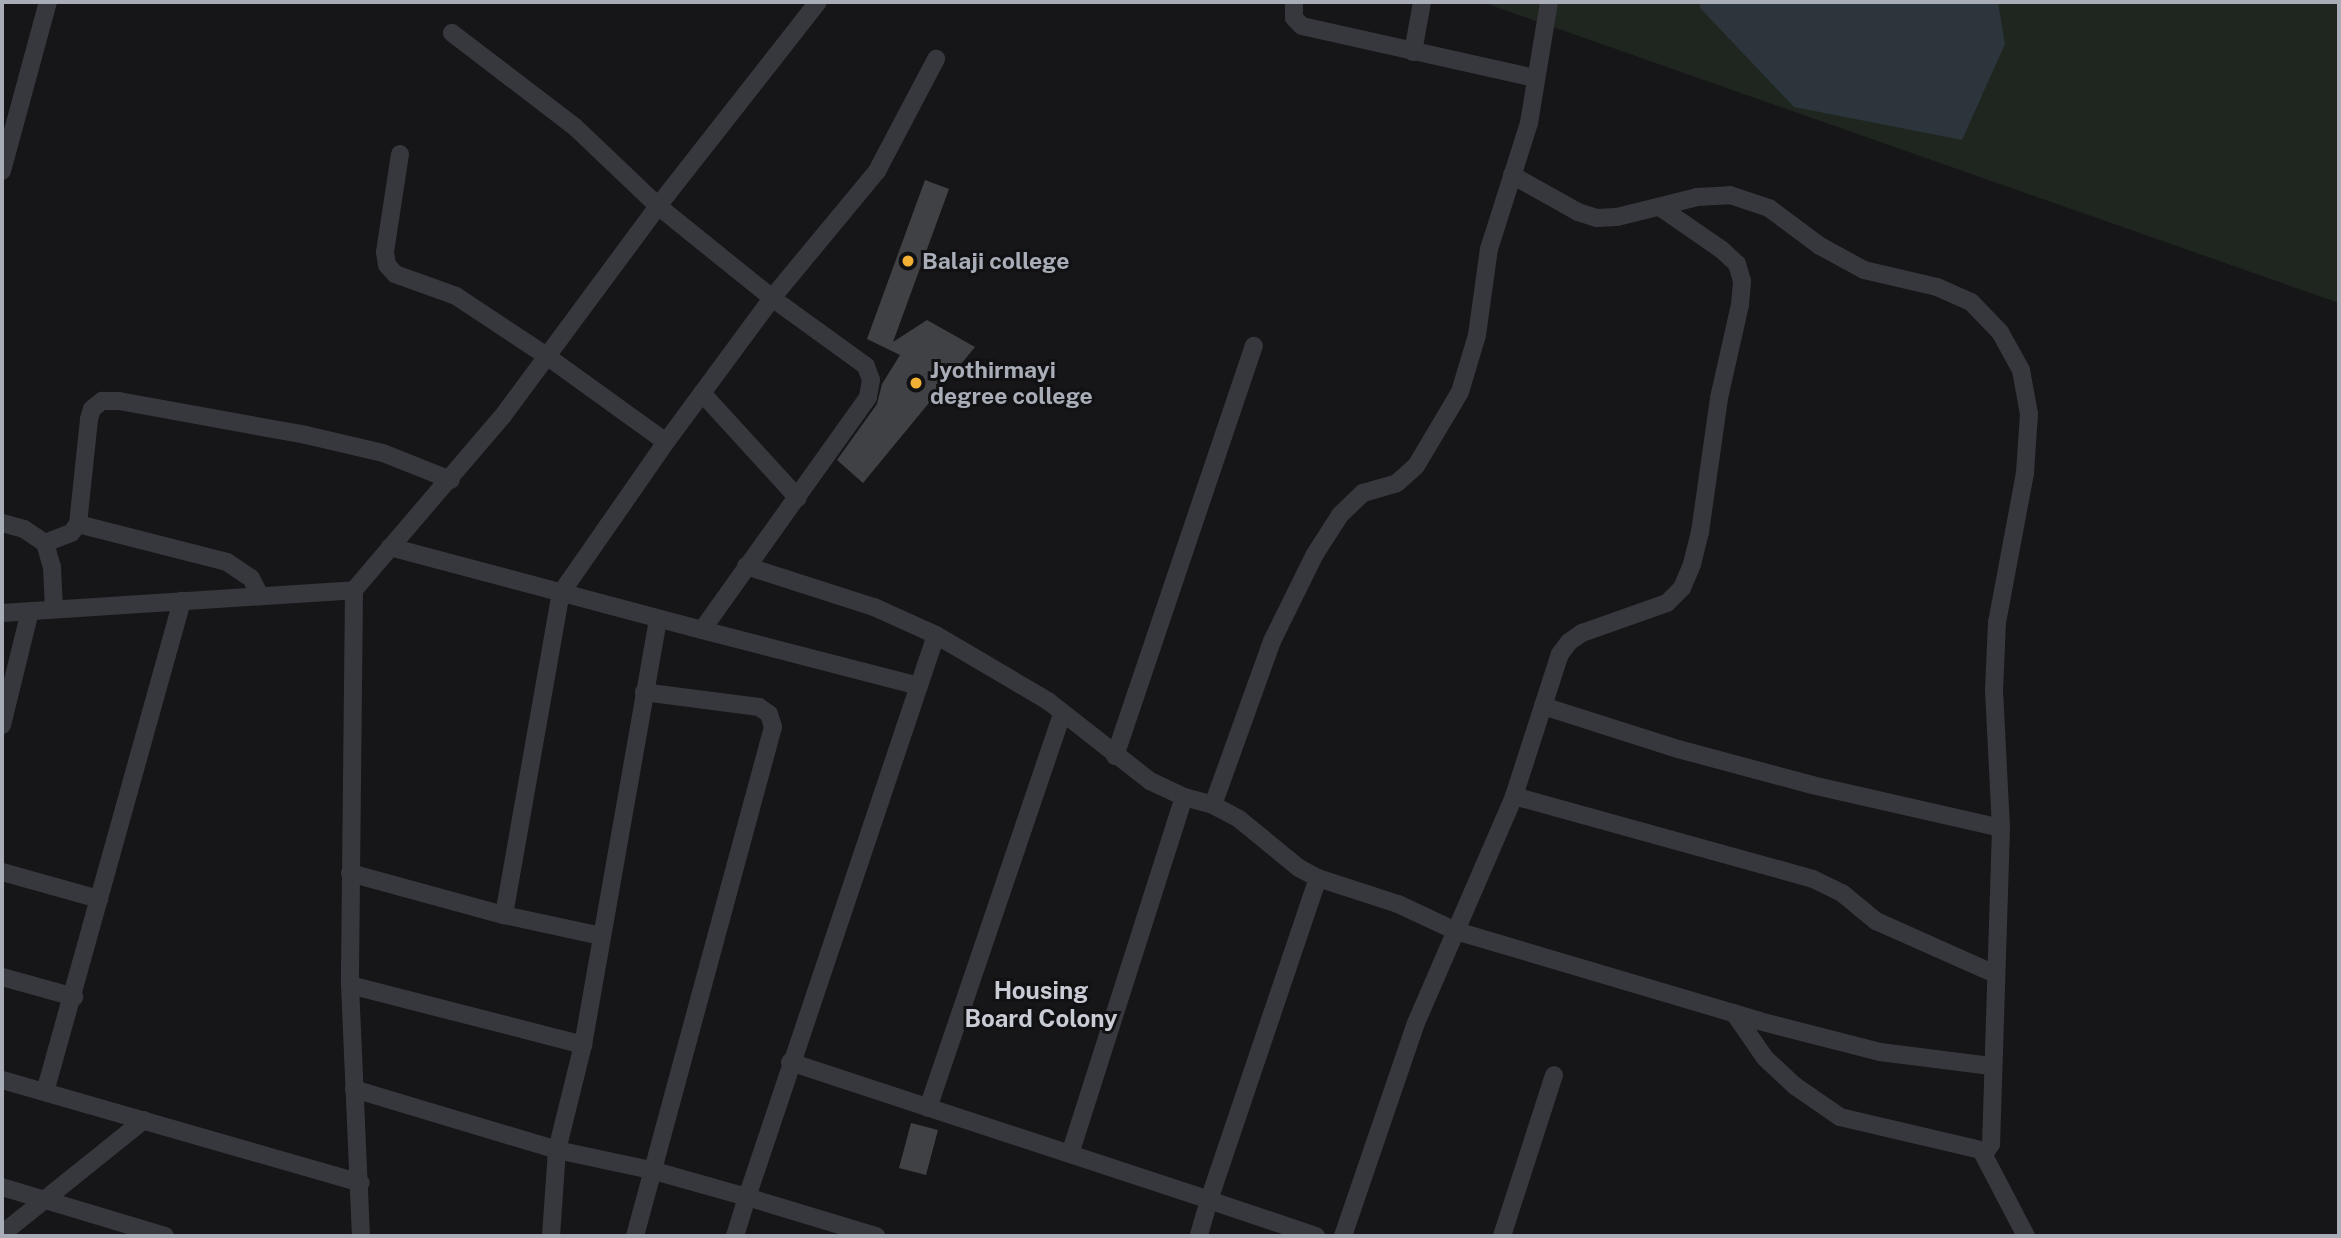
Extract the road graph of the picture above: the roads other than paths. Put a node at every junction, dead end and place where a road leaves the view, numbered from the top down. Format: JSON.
{"nodes":[{"id":1,"x":48,"y":2,"type":"edge"},
{"id":2,"x":818,"y":2,"type":"edge"},
{"id":3,"x":1294,"y":2,"type":"edge"},
{"id":4,"x":1422,"y":2,"type":"edge"},
{"id":5,"x":1549,"y":2,"type":"edge"},
{"id":6,"x":452,"y":33,"type":"dead end"},
{"id":7,"x":1413,"y":52,"type":"junction"},
{"id":8,"x":936,"y":59,"type":"dead end"},
{"id":9,"x":1535,"y":78,"type":"junction"},
{"id":10,"x":400,"y":154,"type":"dead end"},
{"id":11,"x":2,"y":171,"type":"edge"},
{"id":12,"x":1512,"y":175,"type":"junction"},
{"id":13,"x":658,"y":206,"type":"junction"},
{"id":14,"x":1660,"y":206,"type":"junction"},
{"id":15,"x":772,"y":298,"type":"junction"},
{"id":16,"x":1254,"y":346,"type":"dead end"},
{"id":17,"x":548,"y":357,"type":"junction"},
{"id":18,"x":702,"y":393,"type":"junction"},
{"id":19,"x":666,"y":442,"type":"junction"},
{"id":20,"x":451,"y":480,"type":"junction"},
{"id":21,"x":798,"y":498,"type":"junction"},
{"id":22,"x":2,"y":523,"type":"edge"},
{"id":23,"x":78,"y":524,"type":"junction"},
{"id":24,"x":46,"y":543,"type":"junction"},
{"id":25,"x":390,"y":547,"type":"junction"},
{"id":26,"x":746,"y":566,"type":"junction"},
{"id":27,"x":354,"y":590,"type":"junction"},
{"id":28,"x":561,"y":593,"type":"junction"},
{"id":29,"x":260,"y":596,"type":"junction"},
{"id":30,"x":182,"y":601,"type":"junction"},
{"id":31,"x":54,"y":609,"type":"junction"},
{"id":32,"x":30,"y":611,"type":"junction"},
{"id":33,"x":2,"y":613,"type":"edge"},
{"id":34,"x":659,"y":619,"type":"junction"},
{"id":35,"x":702,"y":630,"type":"junction"},
{"id":36,"x":936,"y":635,"type":"junction"},
{"id":37,"x":919,"y":686,"type":"junction"},
{"id":38,"x":644,"y":692,"type":"junction"},
{"id":39,"x":1543,"y":706,"type":"junction"},
{"id":40,"x":1062,"y":715,"type":"junction"},
{"id":41,"x":2,"y":725,"type":"edge"},
{"id":42,"x":1115,"y":756,"type":"junction"},
{"id":43,"x":1514,"y":796,"type":"junction"},
{"id":44,"x":1184,"y":797,"type":"junction"},
{"id":45,"x":1213,"y":805,"type":"junction"},
{"id":46,"x":2001,"y":828,"type":"junction"},
{"id":47,"x":2,"y":872,"type":"edge"},
{"id":48,"x":350,"y":873,"type":"junction"},
{"id":49,"x":1318,"y":878,"type":"junction"},
{"id":50,"x":99,"y":899,"type":"junction"},
{"id":51,"x":504,"y":915,"type":"junction"},
{"id":52,"x":1456,"y":931,"type":"junction"},
{"id":53,"x":601,"y":936,"type":"junction"},
{"id":54,"x":1995,"y":974,"type":"junction"},
{"id":55,"x":2,"y":977,"type":"edge"},
{"id":56,"x":349,"y":985,"type":"junction"},
{"id":57,"x":74,"y":998,"type":"junction"},
{"id":58,"x":1734,"y":1013,"type":"junction"},
{"id":59,"x":583,"y":1045,"type":"junction"},
{"id":60,"x":790,"y":1062,"type":"junction"},
{"id":61,"x":1992,"y":1066,"type":"junction"},
{"id":62,"x":1554,"y":1075,"type":"dead end"},
{"id":63,"x":2,"y":1080,"type":"edge"},
{"id":64,"x":354,"y":1089,"type":"junction"},
{"id":65,"x":45,"y":1093,"type":"junction"},
{"id":66,"x":928,"y":1108,"type":"junction"},
{"id":67,"x":144,"y":1121,"type":"junction"},
{"id":68,"x":556,"y":1150,"type":"junction"},
{"id":69,"x":1980,"y":1150,"type":"junction"},
{"id":70,"x":1070,"y":1154,"type":"junction"},
{"id":71,"x":651,"y":1170,"type":"junction"},
{"id":72,"x":361,"y":1183,"type":"junction"},
{"id":73,"x":2,"y":1188,"type":"edge"},
{"id":74,"x":747,"y":1197,"type":"junction"},
{"id":75,"x":43,"y":1199,"type":"junction"},
{"id":76,"x":1209,"y":1200,"type":"junction"},
{"id":77,"x":2,"y":1234,"type":"edge"},
{"id":78,"x":165,"y":1236,"type":"edge"},
{"id":79,"x":361,"y":1236,"type":"edge"},
{"id":80,"x":551,"y":1236,"type":"edge"},
{"id":81,"x":635,"y":1236,"type":"edge"},
{"id":82,"x":735,"y":1236,"type":"edge"},
{"id":83,"x":876,"y":1236,"type":"edge"},
{"id":84,"x":1199,"y":1236,"type":"edge"},
{"id":85,"x":1316,"y":1236,"type":"edge"},
{"id":86,"x":1343,"y":1236,"type":"edge"},
{"id":87,"x":1502,"y":1236,"type":"edge"},
{"id":88,"x":2026,"y":1236,"type":"edge"}],
"edges":[{"from":1,"to":11,"type":"street"},
{"from":2,"to":13,"type":"street"},
{"from":3,"to":7,"type":"street"},
{"from":4,"to":7,"type":"street"},
{"from":5,"to":9,"type":"street"},
{"from":6,"to":13,"type":"street"},
{"from":7,"to":9,"type":"street"},
{"from":8,"to":15,"type":"street"},
{"from":9,"to":12,"type":"street"},
{"from":10,"to":17,"type":"street"},
{"from":12,"to":14,"type":"street"},
{"from":12,"to":45,"type":"street"},
{"from":13,"to":15,"type":"street"},
{"from":13,"to":17,"type":"street"},
{"from":14,"to":39,"type":"street"},
{"from":14,"to":46,"type":"street"},
{"from":15,"to":18,"type":"street"},
{"from":15,"to":21,"type":"street"},
{"from":16,"to":42,"type":"street"},
{"from":17,"to":19,"type":"street"},
{"from":17,"to":20,"type":"street"},
{"from":18,"to":19,"type":"street"},
{"from":18,"to":21,"type":"street"},
{"from":19,"to":28,"type":"street"},
{"from":20,"to":23,"type":"street"},
{"from":20,"to":25,"type":"street"},
{"from":21,"to":26,"type":"street"},
{"from":22,"to":24,"type":"street"},
{"from":23,"to":24,"type":"street"},
{"from":23,"to":29,"type":"street"},
{"from":24,"to":31,"type":"street"},
{"from":25,"to":27,"type":"street"},
{"from":25,"to":28,"type":"street"},
{"from":26,"to":35,"type":"street"},
{"from":26,"to":36,"type":"street"},
{"from":27,"to":29,"type":"street"},
{"from":27,"to":48,"type":"street"},
{"from":28,"to":34,"type":"street"},
{"from":28,"to":51,"type":"street"},
{"from":29,"to":30,"type":"street"},
{"from":30,"to":31,"type":"street"},
{"from":30,"to":50,"type":"street"},
{"from":31,"to":32,"type":"street"},
{"from":32,"to":33,"type":"street"},
{"from":32,"to":41,"type":"street"},
{"from":34,"to":35,"type":"street"},
{"from":34,"to":38,"type":"street"},
{"from":35,"to":37,"type":"street"},
{"from":36,"to":37,"type":"street"},
{"from":36,"to":40,"type":"street"},
{"from":37,"to":60,"type":"street"},
{"from":38,"to":53,"type":"street"},
{"from":38,"to":71,"type":"street"},
{"from":39,"to":43,"type":"street"},
{"from":39,"to":46,"type":"street"},
{"from":40,"to":42,"type":"street"},
{"from":40,"to":66,"type":"street"},
{"from":42,"to":44,"type":"street"},
{"from":43,"to":52,"type":"street"},
{"from":43,"to":54,"type":"street"},
{"from":44,"to":45,"type":"street"},
{"from":44,"to":70,"type":"street"},
{"from":45,"to":49,"type":"street"},
{"from":46,"to":54,"type":"street"},
{"from":47,"to":50,"type":"street"},
{"from":48,"to":51,"type":"street"},
{"from":48,"to":56,"type":"street"},
{"from":49,"to":52,"type":"street"},
{"from":49,"to":76,"type":"street"},
{"from":50,"to":57,"type":"street"},
{"from":51,"to":53,"type":"street"},
{"from":52,"to":58,"type":"street"},
{"from":52,"to":86,"type":"street"},
{"from":53,"to":59,"type":"street"},
{"from":54,"to":61,"type":"street"},
{"from":55,"to":57,"type":"street"},
{"from":56,"to":59,"type":"street"},
{"from":56,"to":64,"type":"street"},
{"from":57,"to":65,"type":"street"},
{"from":58,"to":61,"type":"street"},
{"from":58,"to":69,"type":"street"},
{"from":59,"to":68,"type":"street"},
{"from":60,"to":66,"type":"street"},
{"from":60,"to":74,"type":"street"},
{"from":61,"to":69,"type":"street"},
{"from":62,"to":87,"type":"street"},
{"from":63,"to":65,"type":"street"},
{"from":64,"to":68,"type":"street"},
{"from":64,"to":72,"type":"street"},
{"from":65,"to":67,"type":"street"},
{"from":66,"to":70,"type":"street"},
{"from":67,"to":72,"type":"street"},
{"from":67,"to":75,"type":"street"},
{"from":68,"to":71,"type":"street"},
{"from":68,"to":80,"type":"street"},
{"from":69,"to":88,"type":"street"},
{"from":70,"to":76,"type":"street"},
{"from":71,"to":74,"type":"street"},
{"from":71,"to":81,"type":"street"},
{"from":72,"to":79,"type":"street"},
{"from":73,"to":75,"type":"street"},
{"from":74,"to":82,"type":"street"},
{"from":74,"to":83,"type":"street"},
{"from":75,"to":77,"type":"street"},
{"from":75,"to":78,"type":"street"},
{"from":76,"to":84,"type":"street"},
{"from":76,"to":85,"type":"street"}]}
